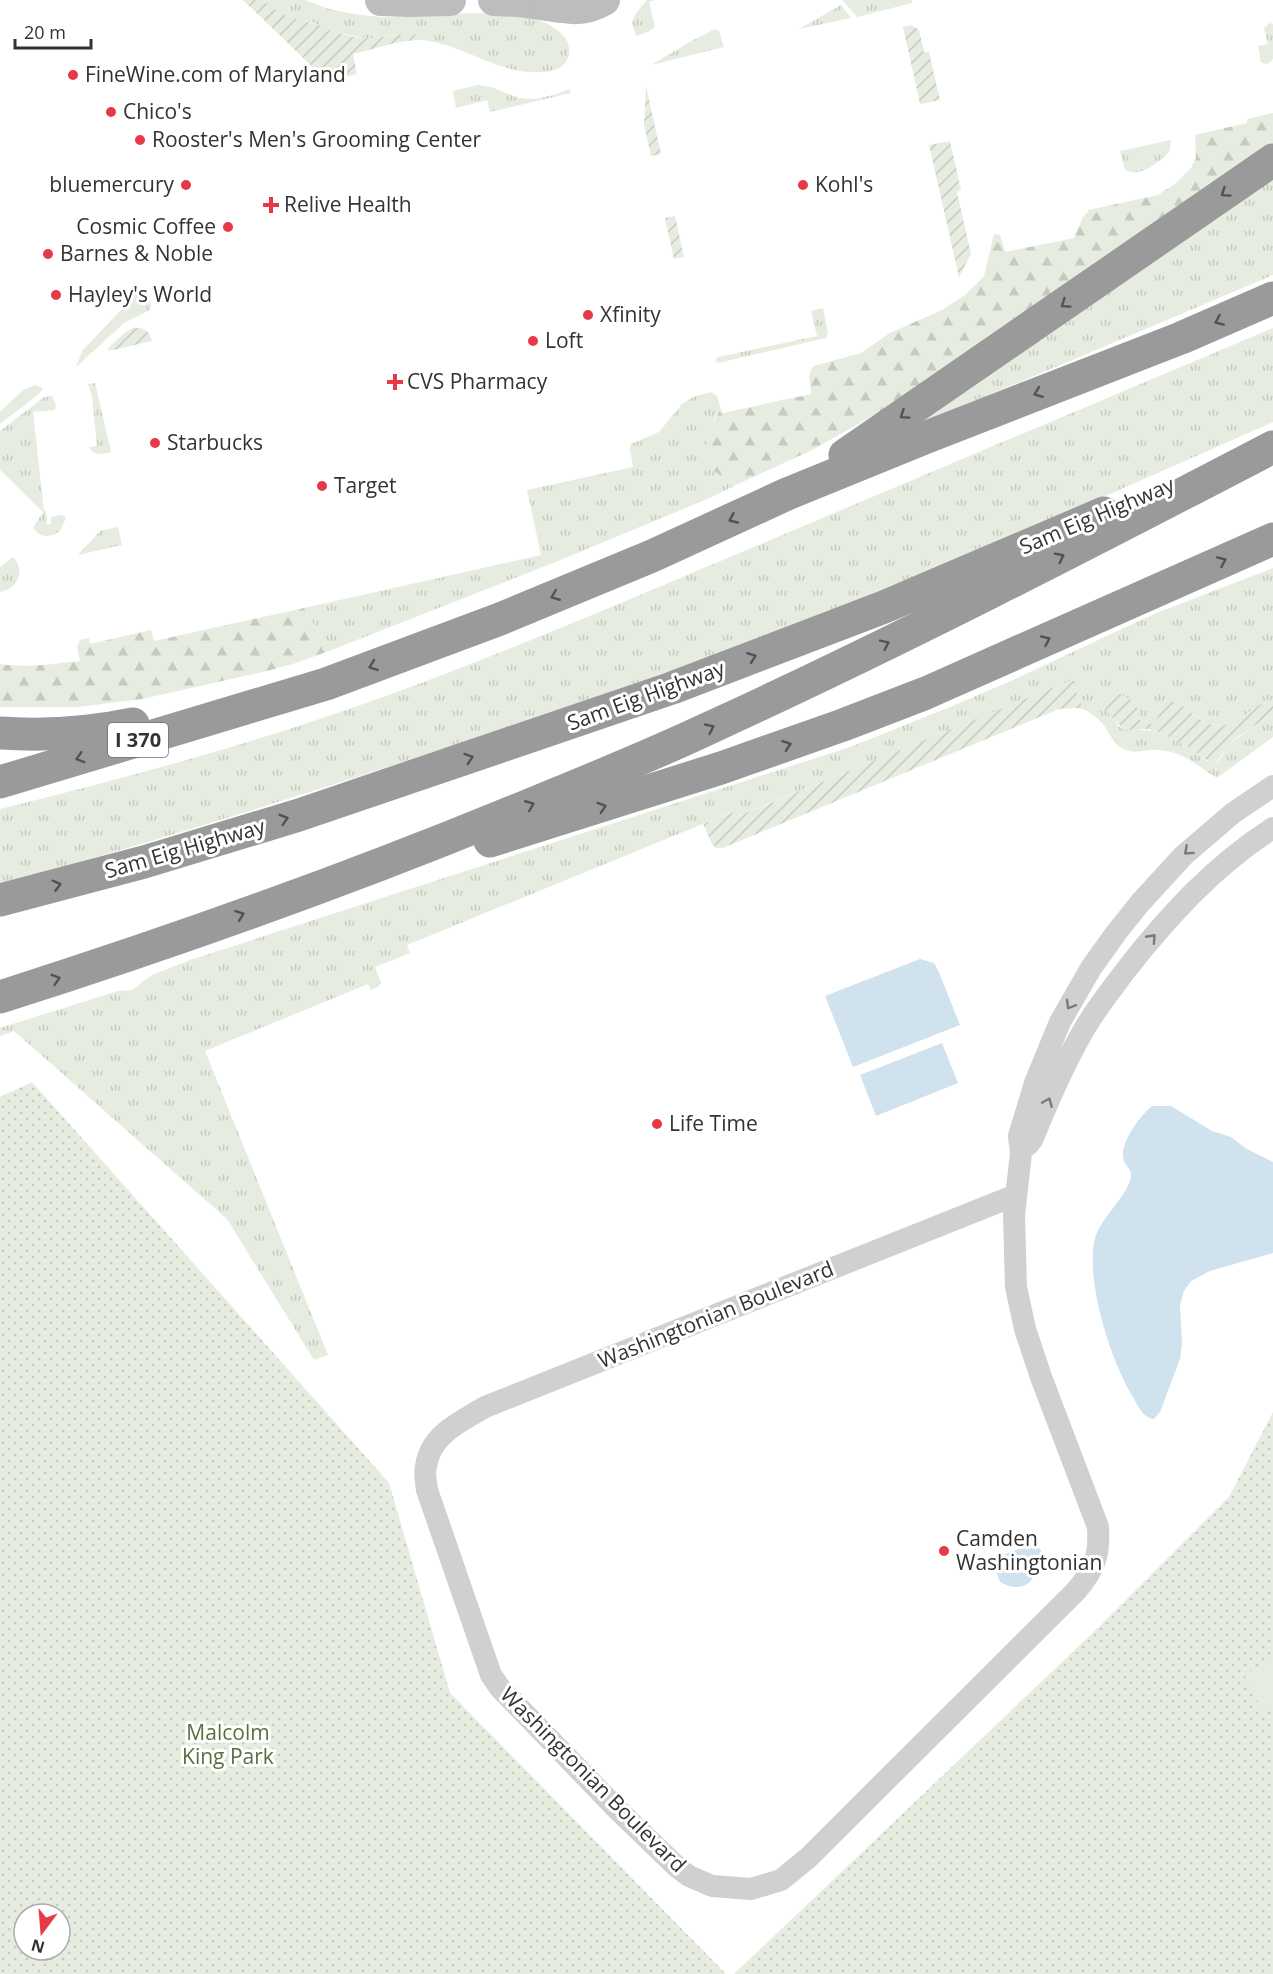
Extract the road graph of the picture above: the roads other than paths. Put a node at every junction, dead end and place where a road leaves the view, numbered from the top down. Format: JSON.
{"nodes":[{"id":1,"x":381,"y":0,"type":"edge"},
{"id":2,"x":450,"y":0,"type":"edge"},
{"id":3,"x":494,"y":0,"type":"edge"},
{"id":4,"x":604,"y":0,"type":"edge"},
{"id":5,"x":553,"y":3,"type":"edge"},
{"id":6,"x":1273,"y":160,"type":"edge"},
{"id":7,"x":1273,"y":298,"type":"edge"},
{"id":8,"x":1273,"y":440,"type":"edge"},
{"id":9,"x":1273,"y":447,"type":"edge"},
{"id":10,"x":787,"y":494,"type":"junction"},
{"id":11,"x":1273,"y":539,"type":"edge"},
{"id":12,"x":277,"y":698,"type":"junction"},
{"id":13,"x":0,"y":733,"type":"edge"},
{"id":14,"x":0,"y":782,"type":"edge"},
{"id":15,"x":1273,"y":786,"type":"edge"},
{"id":16,"x":1273,"y":828,"type":"edge"},
{"id":17,"x":0,"y":900,"type":"edge"},
{"id":18,"x":284,"y":900,"type":"junction"},
{"id":19,"x":0,"y":997,"type":"edge"},
{"id":20,"x":1021,"y":1153,"type":"junction"},
{"id":21,"x":1016,"y":1195,"type":"junction"}],
"edges":[{"from":1,"to":2,"type":"street"},
{"from":3,"to":5,"type":"street"},
{"from":4,"to":5,"type":"street"},
{"from":6,"to":10,"type":"highway","one_way":true},
{"from":7,"to":10,"type":"highway","one_way":true},
{"from":17,"to":8,"type":"highway","name":"Sam Eig Highway","one_way":true},
{"from":18,"to":9,"type":"highway","one_way":true},
{"from":10,"to":12,"type":"highway","one_way":true},
{"from":18,"to":11,"type":"highway","one_way":true},
{"from":12,"to":13,"type":"highway"},
{"from":12,"to":14,"type":"highway","number":"I 370","one_way":true},
{"from":15,"to":20,"type":"street","name":"Washingtonian Boulevard","one_way":true},
{"from":20,"to":16,"type":"street","name":"Washingtonian Boulevard","one_way":true},
{"from":19,"to":18,"type":"highway","one_way":true},
{"from":20,"to":21,"type":"street","name":"Washingtonian Boulevard"},
{"from":21,"to":21,"type":"street","name":"Washingtonian Boulevard"}]}
